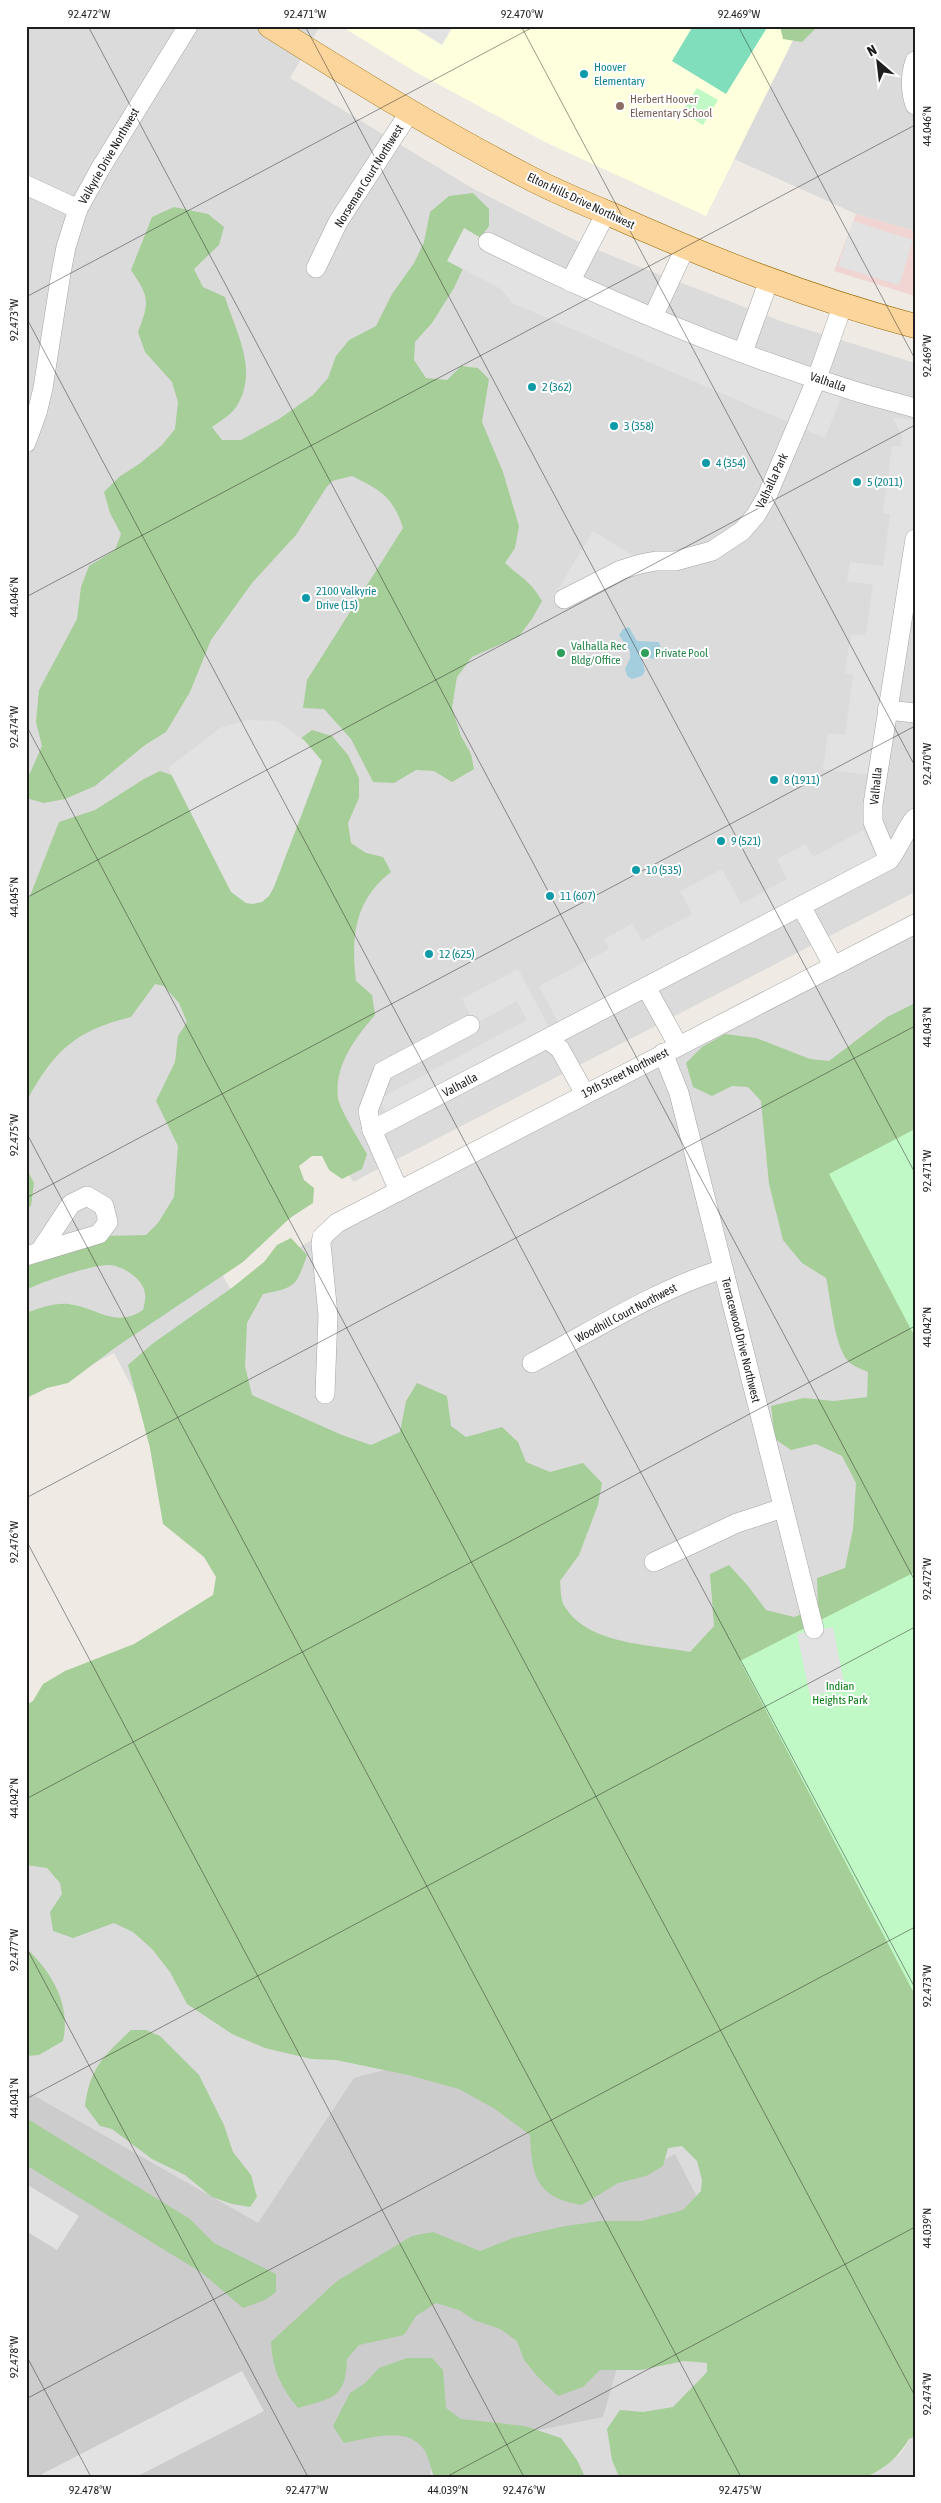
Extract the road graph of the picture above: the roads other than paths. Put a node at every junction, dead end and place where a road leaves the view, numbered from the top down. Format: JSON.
{"nodes":[{"id":1,"x":188,"y":26,"type":"edge"},
{"id":2,"x":270,"y":26,"type":"edge"},
{"id":3,"x":915,"y":61,"type":"edge"},
{"id":4,"x":915,"y":105,"type":"edge"},
{"id":5,"x":409,"y":113,"type":"junction"},
{"id":6,"x":26,"y":185,"type":"edge"},
{"id":7,"x":78,"y":209,"type":"junction"},
{"id":8,"x":606,"y":213,"type":"junction"},
{"id":9,"x":488,"y":242,"type":"dead end"},
{"id":10,"x":685,"y":248,"type":"junction"},
{"id":11,"x":316,"y":268,"type":"dead end"},
{"id":12,"x":770,"y":280,"type":"junction"},
{"id":13,"x":570,"y":282,"type":"junction"},
{"id":14,"x":842,"y":306,"type":"junction"},
{"id":15,"x":653,"y":317,"type":"junction"},
{"id":16,"x":915,"y":326,"type":"edge"},
{"id":17,"x":742,"y":352,"type":"junction"},
{"id":18,"x":818,"y":378,"type":"junction"},
{"id":19,"x":915,"y":408,"type":"edge"},
{"id":20,"x":26,"y":443,"type":"edge"},
{"id":21,"x":915,"y":539,"type":"edge"},
{"id":22,"x":564,"y":599,"type":"dead end"},
{"id":23,"x":908,"y":617,"type":"edge"},
{"id":24,"x":886,"y":710,"type":"junction"},
{"id":25,"x":915,"y":712,"type":"edge"},
{"id":26,"x":915,"y":818,"type":"edge"},
{"id":27,"x":888,"y":860,"type":"junction"},
{"id":28,"x":801,"y":906,"type":"junction"},
{"id":29,"x":915,"y":924,"type":"edge"},
{"id":30,"x":833,"y":966,"type":"junction"},
{"id":31,"x":646,"y":987,"type":"junction"},
{"id":32,"x":470,"y":1025,"type":"dead end"},
{"id":33,"x":547,"y":1039,"type":"junction"},
{"id":34,"x":671,"y":1049,"type":"junction"},
{"id":35,"x":585,"y":1094,"type":"junction"},
{"id":36,"x":372,"y":1130,"type":"junction"},
{"id":37,"x":399,"y":1191,"type":"junction"},
{"id":38,"x":723,"y":1269,"type":"junction"},
{"id":39,"x":532,"y":1363,"type":"dead end"},
{"id":40,"x":325,"y":1394,"type":"dead end"},
{"id":41,"x":783,"y":1508,"type":"junction"},
{"id":42,"x":654,"y":1562,"type":"dead end"},
{"id":43,"x":814,"y":1629,"type":"dead end"}],
"edges":[{"from":1,"to":7,"type":"street","name":"Valkyrie Drive Northwest"},
{"from":2,"to":5,"type":"main road","name":"Elton Hills Drive Northwest"},
{"from":3,"to":4,"type":"street"},
{"from":5,"to":8,"type":"main road","name":"Elton Hills Drive Northwest"},
{"from":5,"to":11,"type":"street","name":"Norseman Court Northwest"},
{"from":6,"to":7,"type":"street"},
{"from":7,"to":20,"type":"street","name":"Valkyrie Drive Northwest"},
{"from":8,"to":10,"type":"main road","name":"Elton Hills Drive Northwest"},
{"from":8,"to":13,"type":"street"},
{"from":9,"to":13,"type":"street","name":"Valhalla"},
{"from":10,"to":12,"type":"main road","name":"Elton Hills Drive Northwest"},
{"from":10,"to":15,"type":"street"},
{"from":12,"to":14,"type":"main road","name":"Elton Hills Drive Northwest"},
{"from":12,"to":17,"type":"street"},
{"from":13,"to":15,"type":"street","name":"Valhalla"},
{"from":14,"to":16,"type":"main road","name":"Elton Hills Drive Northwest"},
{"from":14,"to":18,"type":"street","name":"Valhalla Park"},
{"from":15,"to":17,"type":"street","name":"Valhalla"},
{"from":17,"to":18,"type":"street","name":"Valhalla"},
{"from":18,"to":19,"type":"street","name":"Valhalla"},
{"from":18,"to":22,"type":"street","name":"Valhalla Park"},
{"from":21,"to":23,"type":"street","name":"Valhalla"},
{"from":23,"to":24,"type":"street","name":"Valhalla"},
{"from":24,"to":25,"type":"street"},
{"from":24,"to":27,"type":"street","name":"Valhalla"},
{"from":26,"to":27,"type":"street"},
{"from":27,"to":28,"type":"street","name":"Valhalla"},
{"from":28,"to":30,"type":"street"},
{"from":28,"to":31,"type":"street","name":"Valhalla"},
{"from":29,"to":30,"type":"street","name":"19th Street Northwest"},
{"from":30,"to":34,"type":"street","name":"19th Street Northwest"},
{"from":31,"to":33,"type":"street","name":"Valhalla"},
{"from":31,"to":34,"type":"street"},
{"from":32,"to":36,"type":"street"},
{"from":33,"to":35,"type":"street"},
{"from":33,"to":36,"type":"street","name":"Valhalla"},
{"from":34,"to":35,"type":"street","name":"19th Street Northwest"},
{"from":34,"to":38,"type":"street","name":"Terracewood Drive Northwest"},
{"from":35,"to":37,"type":"street","name":"19th Street Northwest"},
{"from":36,"to":37,"type":"street"},
{"from":37,"to":40,"type":"street","name":"19th Street Northwest"},
{"from":38,"to":39,"type":"street","name":"Woodhill Court Northwest"},
{"from":38,"to":41,"type":"street","name":"Terracewood Drive Northwest"},
{"from":41,"to":42,"type":"street"},
{"from":41,"to":43,"type":"street","name":"Terracewood Drive Northwest"}]}
